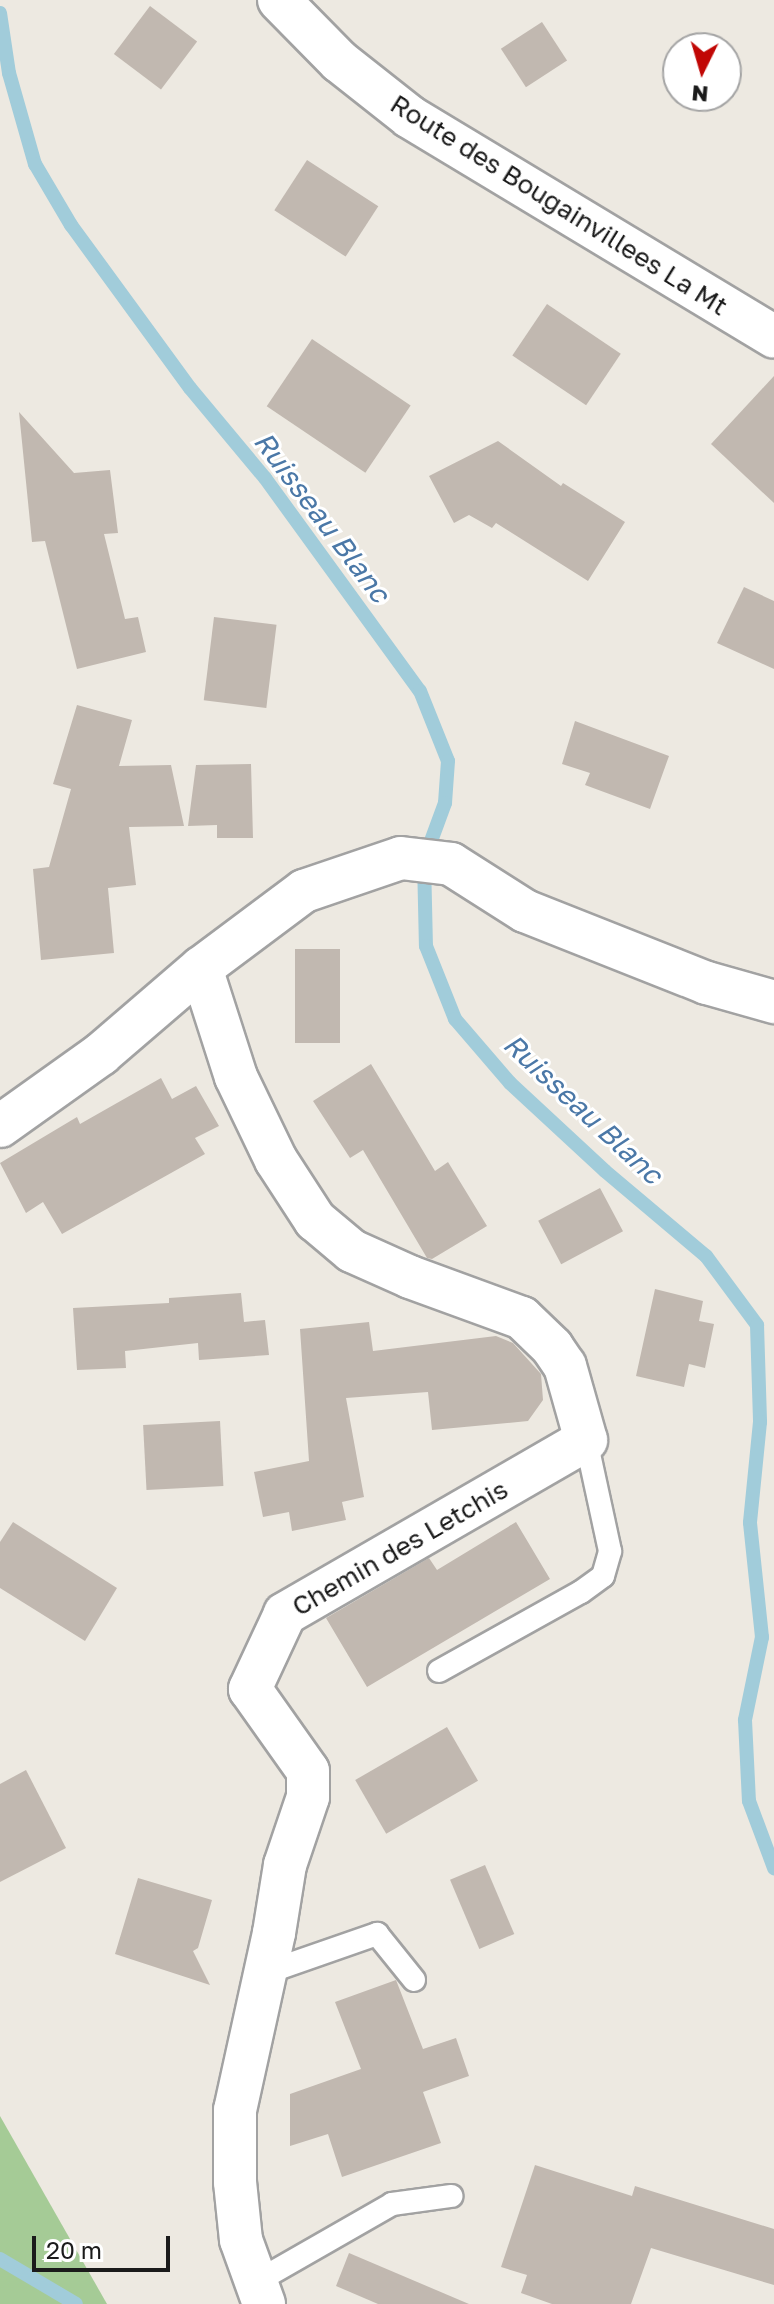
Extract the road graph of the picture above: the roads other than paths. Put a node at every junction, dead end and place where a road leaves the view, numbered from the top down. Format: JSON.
{"nodes":[{"id":1,"x":279,"y":0,"type":"edge"},
{"id":2,"x":774,"y":337,"type":"edge"},
{"id":3,"x":201,"y":968,"type":"junction"},
{"id":4,"x":774,"y":1002,"type":"edge"},
{"id":5,"x":0,"y":1126,"type":"edge"},
{"id":6,"x":586,"y":1440,"type":"junction"},
{"id":7,"x":439,"y":1671,"type":"dead end"},
{"id":8,"x":265,"y":1973,"type":"junction"},
{"id":9,"x":414,"y":1980,"type":"dead end"},
{"id":10,"x":451,"y":2196,"type":"dead end"},
{"id":11,"x":260,"y":2293,"type":"edge"}],
"edges":[{"from":1,"to":2,"type":"street","name":"Route des Bougainvillees La Mt"},
{"from":3,"to":4,"type":"street"},
{"from":3,"to":5,"type":"street"},
{"from":3,"to":6,"type":"street"},
{"from":6,"to":7,"type":"lane"},
{"from":6,"to":8,"type":"street","name":"Chemin des Letchis"},
{"from":8,"to":9,"type":"lane"},
{"from":8,"to":11,"type":"street"},
{"from":10,"to":11,"type":"lane"}]}
